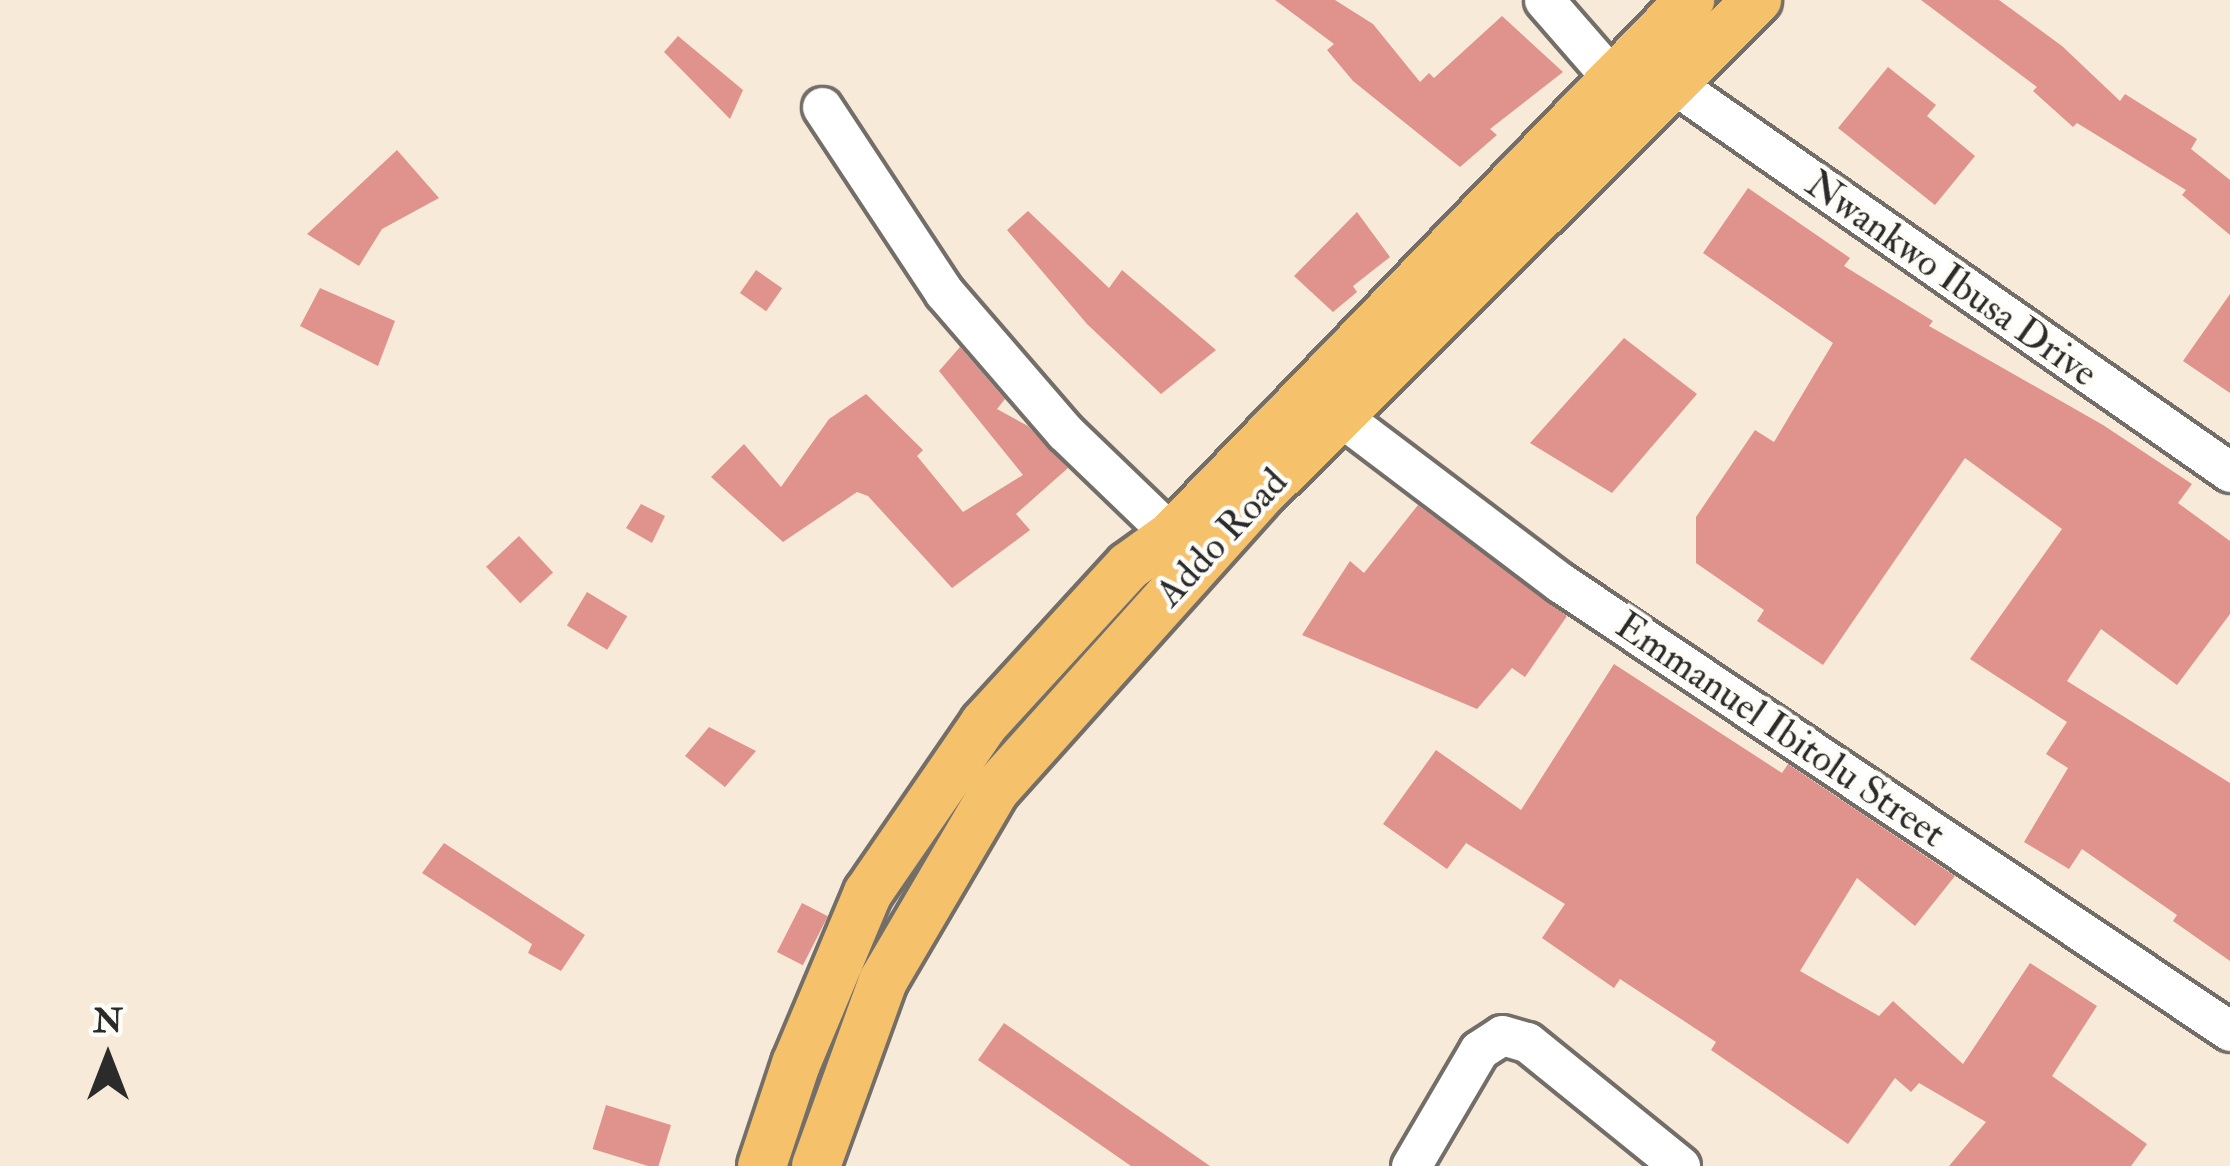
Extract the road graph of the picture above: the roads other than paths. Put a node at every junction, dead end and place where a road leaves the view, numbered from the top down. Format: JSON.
{"nodes":[{"id":1,"x":1544,"y":0,"type":"edge"},
{"id":2,"x":1690,"y":0,"type":"edge"},
{"id":3,"x":1757,"y":0,"type":"edge"},
{"id":4,"x":1613,"y":80,"type":"junction"},
{"id":5,"x":1674,"y":84,"type":"junction"},
{"id":6,"x":822,"y":107,"type":"dead end"},
{"id":7,"x":1340,"y":416,"type":"junction"},
{"id":8,"x":2230,"y":472,"type":"edge"},
{"id":9,"x":1172,"y":535,"type":"junction"},
{"id":10,"x":2230,"y":1031,"type":"edge"},
{"id":11,"x":762,"y":1166,"type":"edge"},
{"id":12,"x":816,"y":1166,"type":"edge"},
{"id":13,"x":1411,"y":1166,"type":"edge"},
{"id":14,"x":1680,"y":1166,"type":"edge"}],
"edges":[{"from":1,"to":4,"type":"street"},
{"from":2,"to":4,"type":"main road","name":"Addo Road"},
{"from":3,"to":5,"type":"main road","name":"Addo Road"},
{"from":4,"to":9,"type":"main road","name":"Addo Road"},
{"from":5,"to":7,"type":"main road","name":"Addo Road"},
{"from":5,"to":8,"type":"street","name":"Nwankwo Ibusa Drive"},
{"from":6,"to":9,"type":"street"},
{"from":7,"to":10,"type":"street","name":"Emmanuel Ibitolu Street"},
{"from":7,"to":12,"type":"main road","name":"Addo Road"},
{"from":9,"to":11,"type":"main road","name":"Addo Road"},
{"from":13,"to":14,"type":"street"}]}
